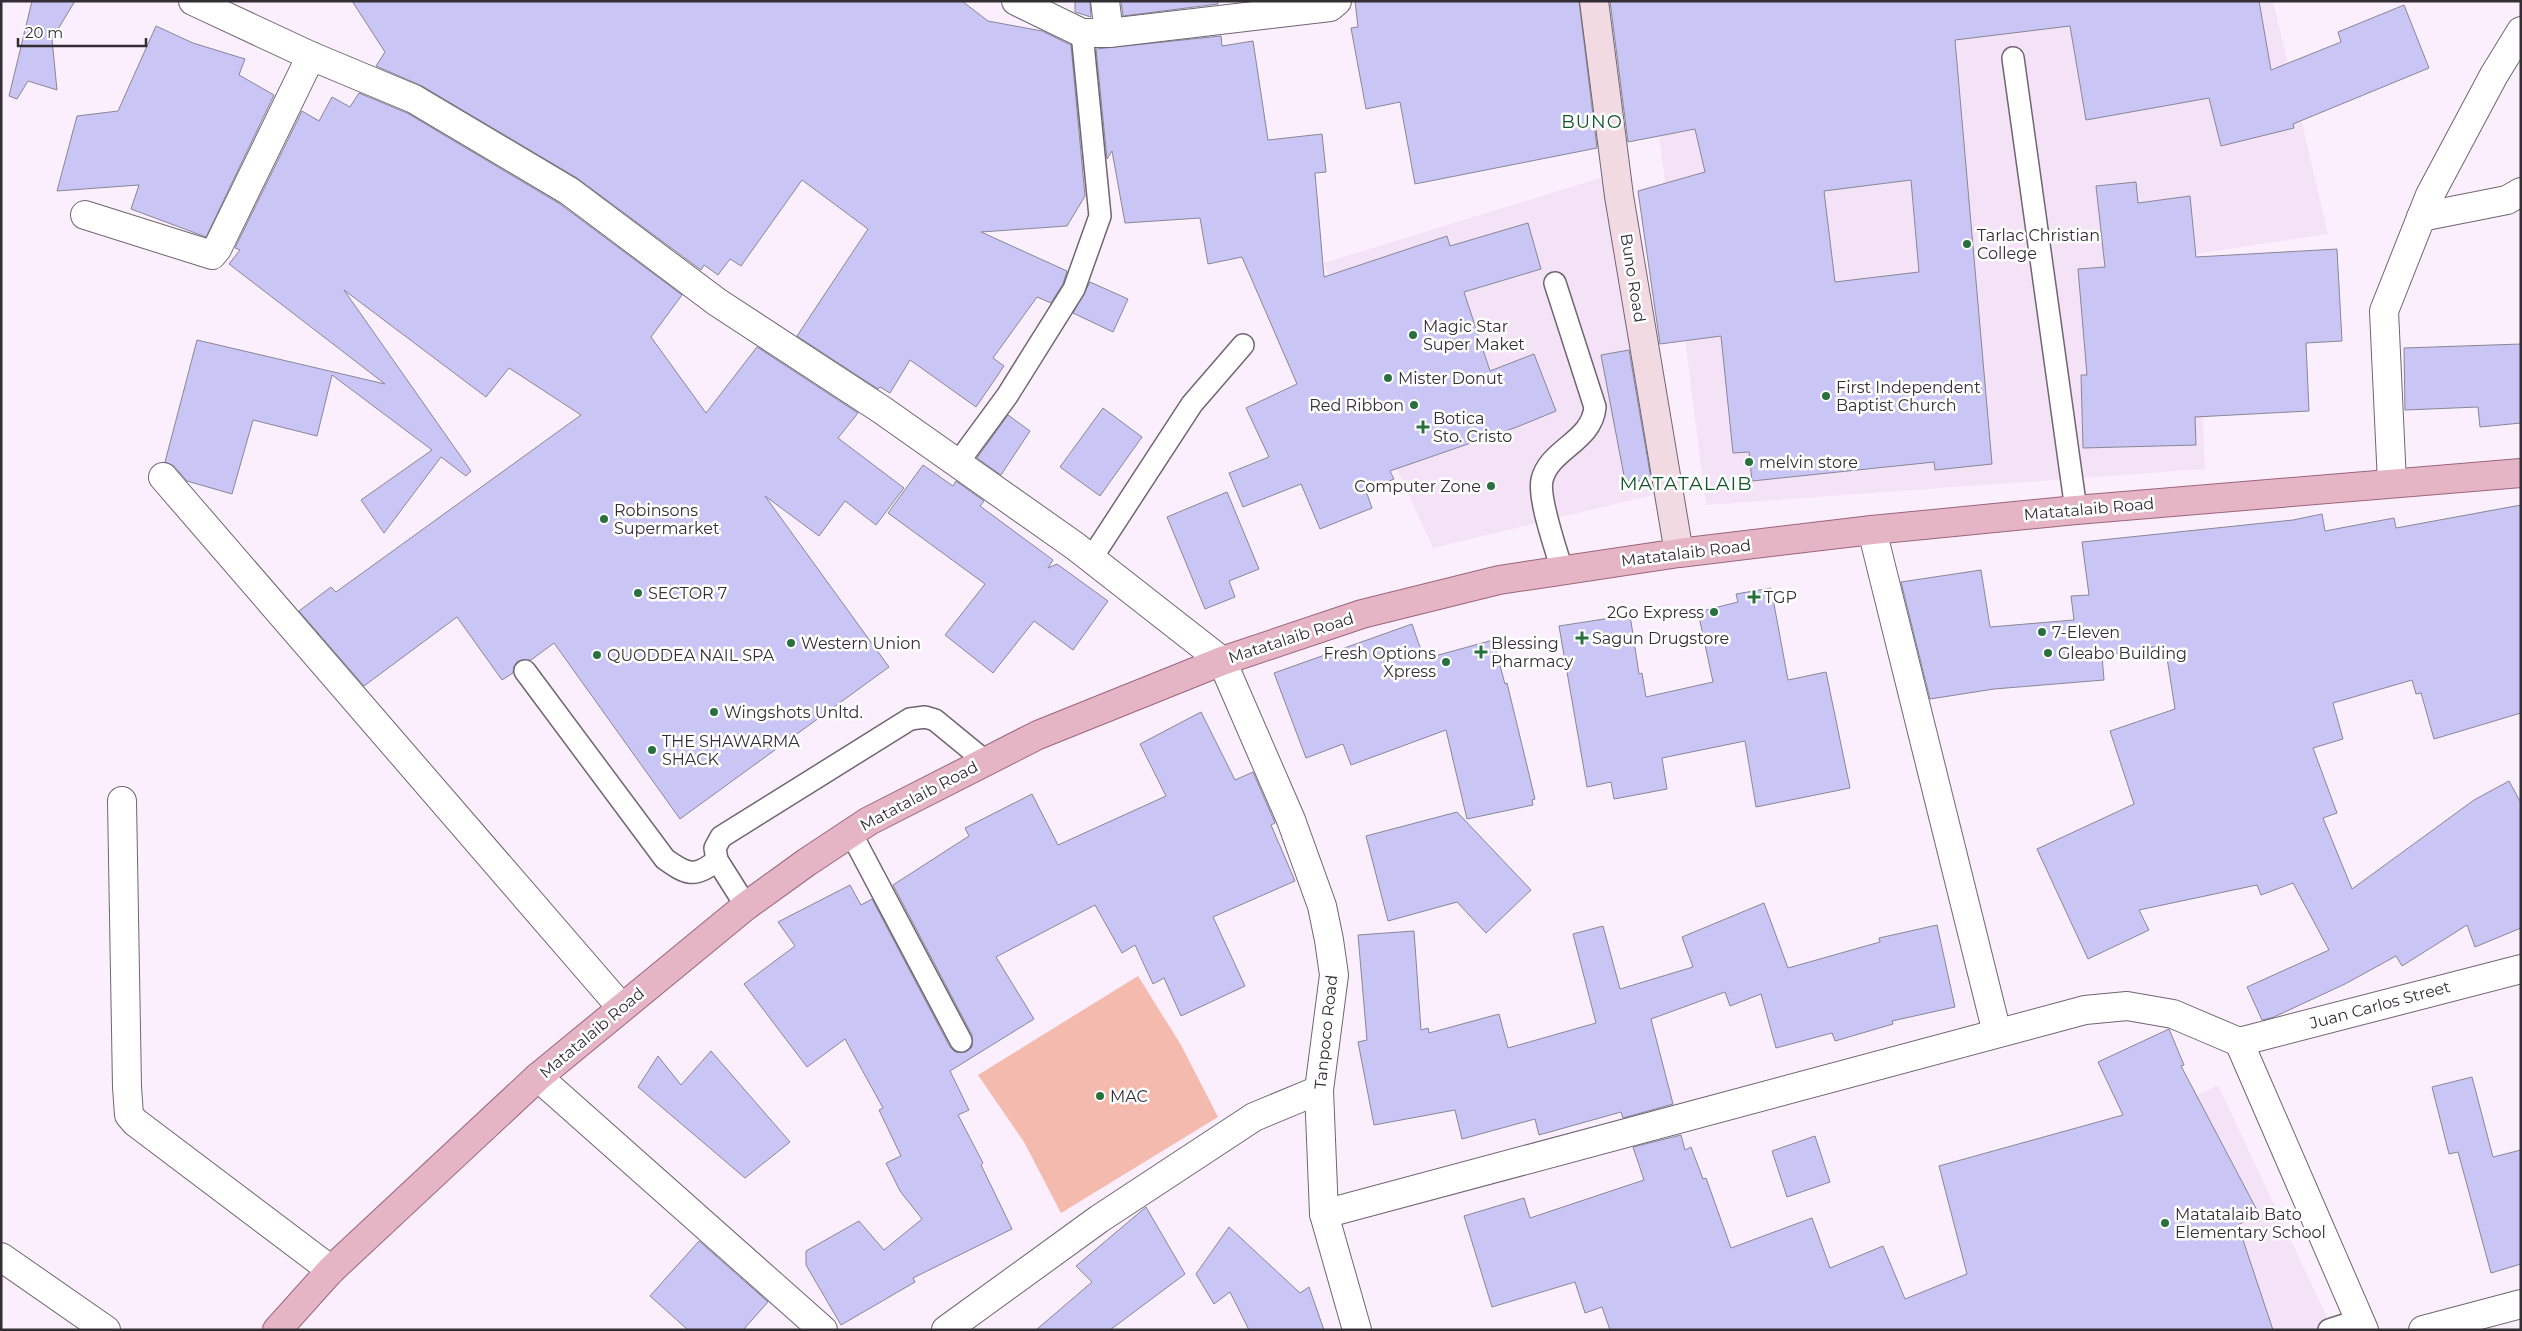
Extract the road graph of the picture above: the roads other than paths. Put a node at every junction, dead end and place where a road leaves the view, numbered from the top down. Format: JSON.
{"nodes":[{"id":1,"x":193,"y":1,"type":"edge"},
{"id":2,"x":1016,"y":1,"type":"edge"},
{"id":3,"x":1105,"y":1,"type":"edge"},
{"id":4,"x":1337,"y":1,"type":"edge"},
{"id":5,"x":1594,"y":1,"type":"edge"},
{"id":6,"x":2521,"y":31,"type":"edge"},
{"id":7,"x":1082,"y":33,"type":"junction"},
{"id":8,"x":1109,"y":34,"type":"junction"},
{"id":9,"x":311,"y":56,"type":"junction"},
{"id":10,"x":2013,"y":58,"type":"dead end"},
{"id":11,"x":2521,"y":192,"type":"edge"},
{"id":12,"x":85,"y":215,"type":"dead end"},
{"id":13,"x":2421,"y":217,"type":"junction"},
{"id":14,"x":1555,"y":283,"type":"dead end"},
{"id":15,"x":1243,"y":345,"type":"dead end"},
{"id":16,"x":957,"y":464,"type":"junction"},
{"id":17,"x":2521,"y":473,"type":"edge"},
{"id":18,"x":163,"y":477,"type":"dead end"},
{"id":19,"x":2392,"y":484,"type":"junction"},
{"id":20,"x":2076,"y":510,"type":"junction"},
{"id":21,"x":1872,"y":530,"type":"junction"},
{"id":22,"x":1679,"y":553,"type":"junction"},
{"id":23,"x":1091,"y":558,"type":"junction"},
{"id":24,"x":1562,"y":570,"type":"junction"},
{"id":25,"x":1222,"y":661,"type":"junction"},
{"id":26,"x":525,"y":671,"type":"dead end"},
{"id":27,"x":986,"y":761,"type":"junction"},
{"id":28,"x":122,"y":801,"type":"dead end"},
{"id":29,"x":851,"y":833,"type":"junction"},
{"id":30,"x":717,"y":860,"type":"junction"},
{"id":31,"x":746,"y":906,"type":"junction"},
{"id":32,"x":2521,"y":969,"type":"edge"},
{"id":33,"x":621,"y":1007,"type":"junction"},
{"id":34,"x":1998,"y":1033,"type":"junction"},
{"id":35,"x":962,"y":1041,"type":"dead end"},
{"id":36,"x":2239,"y":1042,"type":"junction"},
{"id":37,"x":538,"y":1077,"type":"junction"},
{"id":38,"x":1319,"y":1090,"type":"junction"},
{"id":39,"x":1324,"y":1214,"type":"junction"},
{"id":40,"x":1,"y":1257,"type":"edge"},
{"id":41,"x":332,"y":1270,"type":"junction"},
{"id":42,"x":2521,"y":1304,"type":"edge"},
{"id":43,"x":2362,"y":1325,"type":"edge"},
{"id":44,"x":821,"y":1329,"type":"edge"},
{"id":45,"x":106,"y":1330,"type":"edge"},
{"id":46,"x":277,"y":1330,"type":"edge"},
{"id":47,"x":946,"y":1330,"type":"edge"},
{"id":48,"x":1357,"y":1330,"type":"edge"},
{"id":49,"x":2329,"y":1330,"type":"edge"},
{"id":50,"x":2423,"y":1330,"type":"edge"}],
"edges":[{"from":1,"to":9,"type":"street"},
{"from":2,"to":7,"type":"street"},
{"from":3,"to":8,"type":"street"},
{"from":4,"to":8,"type":"street"},
{"from":5,"to":22,"type":"street","name":"Buno Road"},
{"from":6,"to":13,"type":"street"},
{"from":7,"to":8,"type":"street"},
{"from":7,"to":16,"type":"lane"},
{"from":9,"to":12,"type":"street"},
{"from":9,"to":16,"type":"street"},
{"from":10,"to":20,"type":"lane"},
{"from":11,"to":13,"type":"street"},
{"from":13,"to":19,"type":"street"},
{"from":14,"to":24,"type":"lane"},
{"from":15,"to":23,"type":"lane"},
{"from":16,"to":23,"type":"street"},
{"from":17,"to":19,"type":"main road","name":"Matatalaib Road"},
{"from":18,"to":33,"type":"street"},
{"from":19,"to":20,"type":"main road","name":"Matatalaib Road"},
{"from":20,"to":21,"type":"main road","name":"Matatalaib Road"},
{"from":21,"to":22,"type":"main road","name":"Matatalaib Road"},
{"from":21,"to":34,"type":"street"},
{"from":22,"to":24,"type":"main road","name":"Matatalaib Road"},
{"from":23,"to":25,"type":"street"},
{"from":24,"to":25,"type":"main road","name":"Matatalaib Road"},
{"from":25,"to":27,"type":"main road","name":"Matatalaib Road"},
{"from":25,"to":38,"type":"street","name":"Tanpoco Road"},
{"from":26,"to":30,"type":"lane"},
{"from":27,"to":29,"type":"main road","name":"Matatalaib Road"},
{"from":27,"to":30,"type":"lane"},
{"from":28,"to":41,"type":"street"},
{"from":29,"to":31,"type":"main road","name":"Matatalaib Road"},
{"from":29,"to":35,"type":"lane"},
{"from":30,"to":31,"type":"lane"},
{"from":31,"to":33,"type":"main road","name":"Matatalaib Road"},
{"from":32,"to":36,"type":"street","name":"Juan Carlos Street"},
{"from":33,"to":37,"type":"main road","name":"Matatalaib Road"},
{"from":34,"to":36,"type":"street"},
{"from":34,"to":39,"type":"street"},
{"from":36,"to":43,"type":"street"},
{"from":37,"to":41,"type":"main road","name":"Matatalaib Road"},
{"from":37,"to":44,"type":"street"},
{"from":38,"to":39,"type":"street","name":"Tanpoco Road"},
{"from":38,"to":47,"type":"street"},
{"from":39,"to":48,"type":"street","name":"Tanpoco Road"},
{"from":40,"to":45,"type":"street"},
{"from":41,"to":46,"type":"main road","name":"Matatalaib Road"},
{"from":42,"to":50,"type":"street"},
{"from":43,"to":49,"type":"lane"}]}
